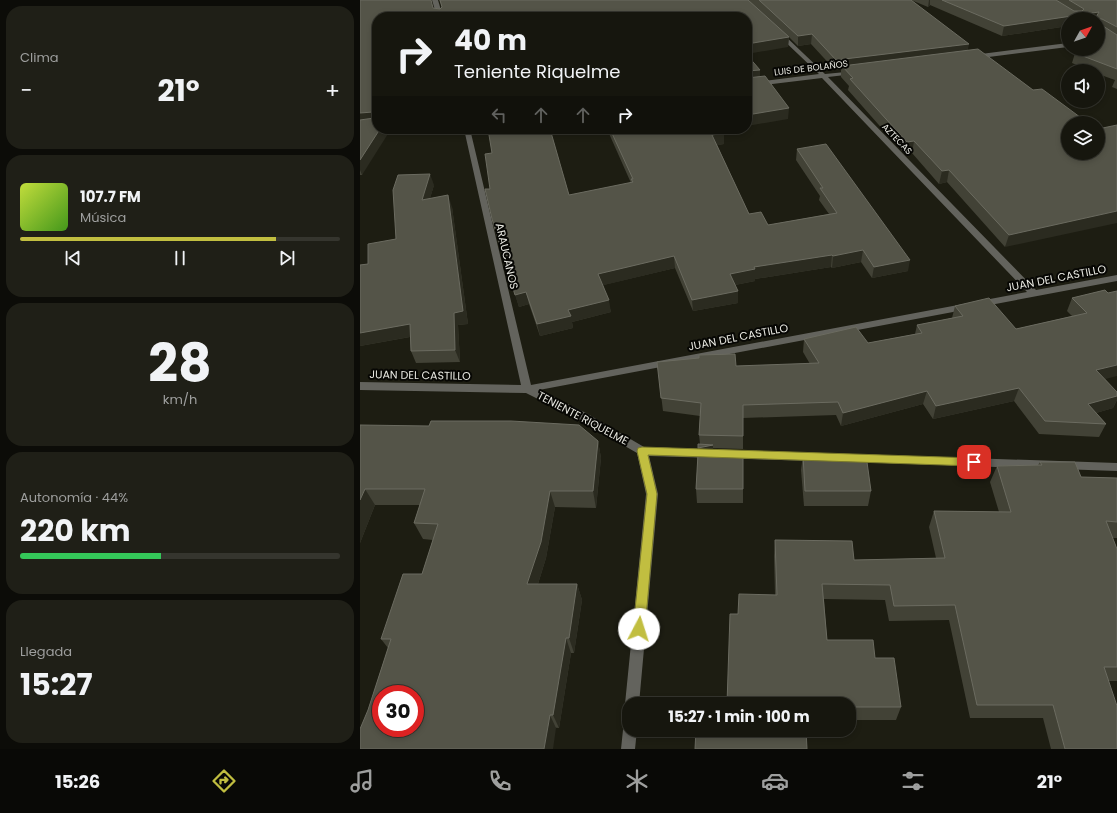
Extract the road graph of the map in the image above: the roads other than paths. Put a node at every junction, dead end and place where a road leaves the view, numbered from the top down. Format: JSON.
{"nodes":[{"id":1,"x":436,"y":0,"type":"edge"},
{"id":2,"x":439,"y":12,"type":"edge"},
{"id":3,"x":772,"y":27,"type":"edge"},
{"id":4,"x":1061,"y":46,"type":"edge"},
{"id":5,"x":966,"y":58,"type":"edge"},
{"id":6,"x":863,"y":71,"type":"edge"},
{"id":7,"x":824,"y":76,"type":"junction"},
{"id":8,"x":752,"y":84,"type":"edge"},
{"id":9,"x":467,"y":134,"type":"edge"},
{"id":10,"x":1117,"y":278,"type":"edge"},
{"id":11,"x":1034,"y":294,"type":"junction"},
{"id":12,"x":360,"y":386,"type":"edge"},
{"id":13,"x":527,"y":389,"type":"junction"},
{"id":14,"x":642,"y":451,"type":"junction"},
{"id":15,"x":824,"y":457,"type":"edge"},
{"id":16,"x":840,"y":458,"type":"edge"},
{"id":17,"x":1117,"y":467,"type":"edge"},
{"id":18,"x":633,"y":697,"type":"edge"},
{"id":19,"x":629,"y":737,"type":"edge"},
{"id":20,"x":628,"y":749,"type":"edge"}],
"edges":[{"from":1,"to":2,"type":"street"},
{"from":3,"to":7,"type":"street","name":"AZTECAS"},
{"from":4,"to":5,"type":"street"},
{"from":6,"to":7,"type":"street","name":"LUIS DE BOLAÑOS"},
{"from":7,"to":8,"type":"street","name":"LUIS DE BOLAÑOS"},
{"from":7,"to":11,"type":"street","name":"AZTECAS"},
{"from":9,"to":13,"type":"street","name":"ARAUCANOS"},
{"from":10,"to":11,"type":"street","name":"JUAN DEL CASTILLO"},
{"from":11,"to":13,"type":"street","name":"JUAN DEL CASTILLO"},
{"from":12,"to":13,"type":"street","name":"JUAN DEL CASTILLO"},
{"from":13,"to":14,"type":"street","name":"TENIENTE RIQUELME"},
{"from":14,"to":15,"type":"street","name":"TENIENTE RIQUELME"},
{"from":14,"to":18,"type":"street"},
{"from":16,"to":17,"type":"street"},
{"from":19,"to":20,"type":"street"}]}
